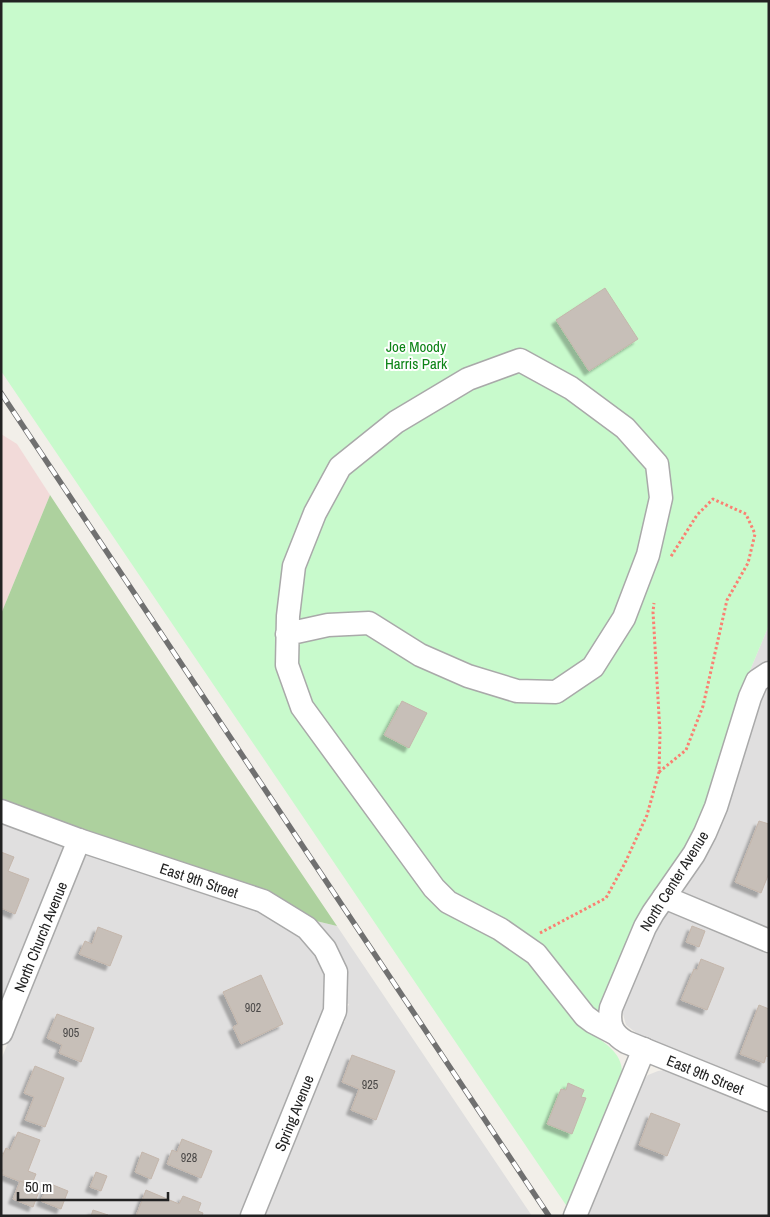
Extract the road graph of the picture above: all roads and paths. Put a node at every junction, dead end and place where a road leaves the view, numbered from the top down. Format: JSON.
{"nodes":[{"id":1,"x":667,"y":563,"type":"dead end"},
{"id":2,"x":654,"y":594,"type":"dead end"},
{"id":3,"x":287,"y":634,"type":"junction"},
{"id":4,"x":769,"y":673,"type":"edge"},
{"id":5,"x":659,"y":772,"type":"junction"},
{"id":6,"x":1,"y":811,"type":"edge"},
{"id":7,"x":79,"y":840,"type":"junction"},
{"id":8,"x":664,"y":897,"type":"junction"},
{"id":9,"x":769,"y":941,"type":"edge"},
{"id":10,"x":525,"y":946,"type":"junction"},
{"id":11,"x":335,"y":1011,"type":"joint"},
{"id":12,"x":1,"y":1033,"type":"edge"},
{"id":13,"x":614,"y":1033,"type":"junction"},
{"id":14,"x":644,"y":1049,"type":"junction"},
{"id":15,"x":769,"y":1100,"type":"edge"},
{"id":16,"x":252,"y":1216,"type":"edge"},
{"id":17,"x":575,"y":1216,"type":"edge"}],
"edges":[{"from":1,"to":5,"type":"path"},
{"from":2,"to":5,"type":"path"},
{"from":3,"to":3,"type":"street"},
{"from":3,"to":10,"type":"street"},
{"from":4,"to":8,"type":"street","name":"North Center Avenue"},
{"from":5,"to":10,"type":"path"},
{"from":6,"to":7,"type":"street","name":"East 9th Street"},
{"from":7,"to":11,"type":"street","name":"East 9th Street"},
{"from":7,"to":12,"type":"street","name":"North Church Avenue"},
{"from":8,"to":9,"type":"street"},
{"from":8,"to":13,"type":"street","name":"North Center Avenue"},
{"from":10,"to":13,"type":"street"},
{"from":11,"to":16,"type":"street","name":"Spring Avenue"},
{"from":13,"to":14,"type":"street"},
{"from":14,"to":15,"type":"street","name":"East 9th Street"},
{"from":14,"to":17,"type":"street"}]}
